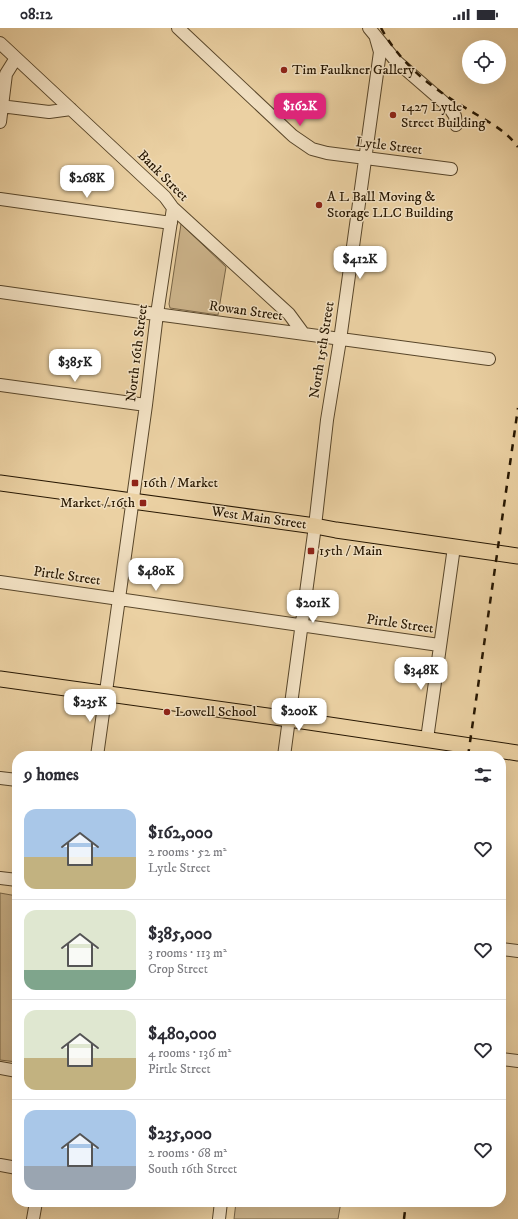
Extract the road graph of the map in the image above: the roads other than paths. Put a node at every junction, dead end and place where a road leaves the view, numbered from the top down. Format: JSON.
{"nodes":[{"id":1,"x":178,"y":28,"type":"edge"},
{"id":2,"x":369,"y":28,"type":"edge"},
{"id":3,"x":376,"y":38,"type":"junction"},
{"id":4,"x":0,"y":43,"type":"edge"},
{"id":5,"x":16,"y":58,"type":"junction"},
{"id":6,"x":1,"y":106,"type":"edge"},
{"id":7,"x":71,"y":109,"type":"junction"},
{"id":8,"x":0,"y":122,"type":"edge"},
{"id":9,"x":456,"y":125,"type":"dead end"},
{"id":10,"x":365,"y":158,"type":"junction"},
{"id":11,"x":451,"y":169,"type":"dead end"},
{"id":12,"x":0,"y":199,"type":"edge"},
{"id":13,"x":173,"y":208,"type":"junction"},
{"id":14,"x":171,"y":224,"type":"junction"},
{"id":15,"x":0,"y":292,"type":"edge"},
{"id":16,"x":157,"y":314,"type":"junction"},
{"id":17,"x":303,"y":334,"type":"junction"},
{"id":18,"x":340,"y":340,"type":"junction"},
{"id":19,"x":489,"y":360,"type":"dead end"},
{"id":20,"x":0,"y":385,"type":"edge"},
{"id":21,"x":146,"y":405,"type":"junction"},
{"id":22,"x":0,"y":483,"type":"edge"},
{"id":23,"x":132,"y":502,"type":"junction"},
{"id":24,"x":315,"y":526,"type":"junction"},
{"id":25,"x":454,"y":547,"type":"junction"},
{"id":26,"x":518,"y":556,"type":"edge"},
{"id":27,"x":0,"y":582,"type":"edge"},
{"id":28,"x":119,"y":599,"type":"junction"},
{"id":29,"x":301,"y":625,"type":"junction"},
{"id":30,"x":440,"y":645,"type":"junction"},
{"id":31,"x":0,"y":679,"type":"edge"},
{"id":32,"x":106,"y":694,"type":"junction"},
{"id":33,"x":289,"y":718,"type":"junction"},
{"id":34,"x":427,"y":739,"type":"junction"},
{"id":35,"x":98,"y":751,"type":"edge"},
{"id":36,"x":285,"y":751,"type":"edge"},
{"id":37,"x":505,"y":751,"type":"edge"},
{"id":38,"x":506,"y":751,"type":"edge"},
{"id":39,"x":518,"y":753,"type":"edge"},
{"id":40,"x":0,"y":778,"type":"edge"},
{"id":41,"x":12,"y":779,"type":"edge"},
{"id":42,"x":0,"y":878,"type":"edge"},
{"id":43,"x":12,"y":879,"type":"edge"},
{"id":44,"x":506,"y":950,"type":"edge"},
{"id":45,"x":518,"y":951,"type":"edge"},
{"id":46,"x":506,"y":1060,"type":"edge"},
{"id":47,"x":518,"y":1061,"type":"edge"},
{"id":48,"x":0,"y":1068,"type":"edge"},
{"id":49,"x":12,"y":1070,"type":"edge"},
{"id":50,"x":0,"y":1165,"type":"edge"},
{"id":51,"x":12,"y":1167,"type":"edge"},
{"id":52,"x":35,"y":1207,"type":"edge"},
{"id":53,"x":220,"y":1207,"type":"edge"},
{"id":54,"x":33,"y":1219,"type":"edge"},
{"id":55,"x":219,"y":1219,"type":"edge"}],
"edges":[{"from":1,"to":10,"type":"street","name":"Lytle Street"},
{"from":2,"to":3,"type":"street"},
{"from":3,"to":9,"type":"street"},
{"from":3,"to":10,"type":"street","name":"North 15th Street"},
{"from":4,"to":5,"type":"street","name":"Bank Street"},
{"from":5,"to":6,"type":"street"},
{"from":5,"to":7,"type":"street","name":"Bank Street"},
{"from":6,"to":7,"type":"street"},
{"from":6,"to":8,"type":"street"},
{"from":7,"to":13,"type":"street","name":"Bank Street"},
{"from":10,"to":11,"type":"street","name":"Lytle Street"},
{"from":10,"to":18,"type":"street","name":"North 15th Street"},
{"from":12,"to":14,"type":"street"},
{"from":13,"to":14,"type":"street","name":"North 16th Street"},
{"from":13,"to":17,"type":"street","name":"Bank Street"},
{"from":14,"to":16,"type":"street","name":"North 16th Street"},
{"from":15,"to":16,"type":"street","name":"Rowan Street"},
{"from":16,"to":17,"type":"street","name":"Rowan Street"},
{"from":16,"to":21,"type":"street","name":"North 16th Street"},
{"from":17,"to":18,"type":"street","name":"Rowan Street"},
{"from":18,"to":19,"type":"street","name":"Rowan Street"},
{"from":18,"to":24,"type":"street","name":"North 15th Street"},
{"from":20,"to":21,"type":"street"},
{"from":21,"to":23,"type":"street","name":"North 16th Street"},
{"from":22,"to":23,"type":"main road","name":"West Main Street"},
{"from":23,"to":24,"type":"main road","name":"West Main Street"},
{"from":23,"to":28,"type":"street","name":"North 16th Street"},
{"from":24,"to":25,"type":"main road","name":"West Main Street"},
{"from":24,"to":29,"type":"street","name":"North 15th Street"},
{"from":25,"to":26,"type":"main road","name":"West Main Street"},
{"from":25,"to":30,"type":"street"},
{"from":27,"to":28,"type":"street","name":"Pirtle Street"},
{"from":28,"to":29,"type":"street","name":"Pirtle Street"},
{"from":28,"to":32,"type":"street","name":"North 16th Street"},
{"from":29,"to":30,"type":"street","name":"Pirtle Street"},
{"from":29,"to":33,"type":"street","name":"North 15th Street"},
{"from":30,"to":34,"type":"street"},
{"from":31,"to":32,"type":"main road"},
{"from":32,"to":33,"type":"main road"},
{"from":32,"to":35,"type":"street","name":"North 16th Street"},
{"from":33,"to":34,"type":"main road"},
{"from":33,"to":36,"type":"street","name":"North 15th Street"},
{"from":34,"to":37,"type":"main road"},
{"from":38,"to":39,"type":"main road"},
{"from":40,"to":41,"type":"street"},
{"from":42,"to":43,"type":"street"},
{"from":44,"to":45,"type":"street"},
{"from":46,"to":47,"type":"street"},
{"from":48,"to":49,"type":"street"},
{"from":50,"to":51,"type":"street"},
{"from":52,"to":54,"type":"street"},
{"from":53,"to":55,"type":"street"}]}
